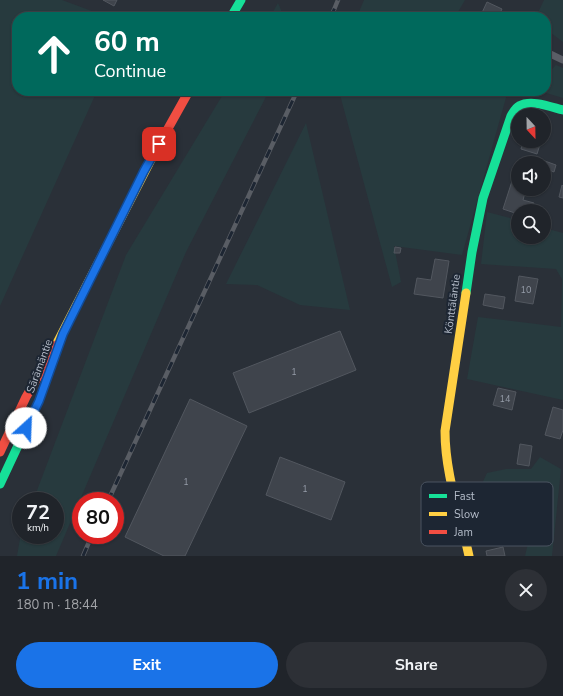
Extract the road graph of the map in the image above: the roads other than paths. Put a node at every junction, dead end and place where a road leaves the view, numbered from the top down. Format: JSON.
{"nodes":[{"id":1,"x":241,"y":0,"type":"edge"},
{"id":2,"x":234,"y":12,"type":"edge"},
{"id":3,"x":551,"y":54,"type":"edge"},
{"id":4,"x":563,"y":60,"type":"edge"},
{"id":5,"x":186,"y":96,"type":"edge"},
{"id":6,"x":563,"y":110,"type":"edge"},
{"id":7,"x":63,"y":334,"type":"junction"},
{"id":8,"x":47,"y":378,"type":"dead end"},
{"id":9,"x":26,"y":428,"type":"dead end"},
{"id":10,"x":0,"y":452,"type":"edge"},
{"id":11,"x":452,"y":482,"type":"edge"},
{"id":12,"x":0,"y":484,"type":"edge"},
{"id":13,"x":468,"y":546,"type":"edge"},
{"id":14,"x":470,"y":556,"type":"edge"}],
"edges":[{"from":1,"to":2,"type":"main road"},
{"from":3,"to":4,"type":"lane"},
{"from":5,"to":7,"type":"main road"},
{"from":6,"to":11,"type":"main road","name":"Könttäläntie"},
{"from":7,"to":8,"type":"main road","name":"Särämäntie"},
{"from":7,"to":10,"type":"main road","name":"Särämäntie"},
{"from":9,"to":12,"type":"main road"},
{"from":13,"to":14,"type":"main road","name":"Könttäläntie"}]}
